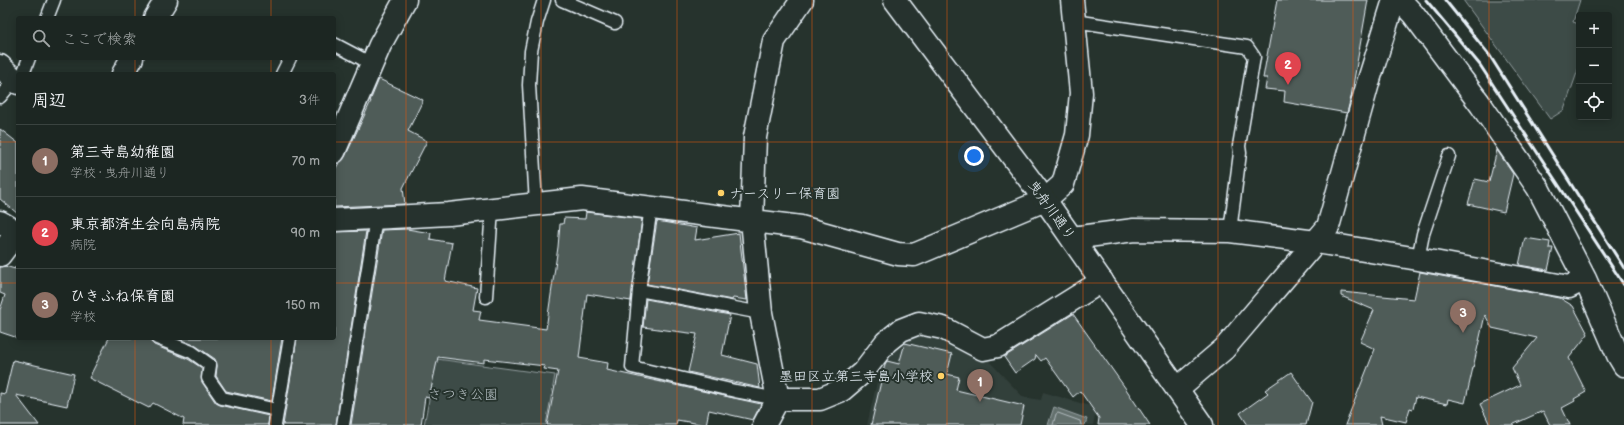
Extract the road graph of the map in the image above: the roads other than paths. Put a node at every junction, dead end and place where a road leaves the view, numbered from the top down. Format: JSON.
{"nodes":[{"id":1,"x":54,"y":0,"type":"edge"},
{"id":2,"x":166,"y":0,"type":"edge"},
{"id":3,"x":405,"y":0,"type":"edge"},
{"id":4,"x":544,"y":0,"type":"edge"},
{"id":5,"x":562,"y":0,"type":"edge"},
{"id":6,"x":802,"y":0,"type":"edge"},
{"id":7,"x":895,"y":0,"type":"edge"},
{"id":8,"x":1394,"y":0,"type":"edge"},
{"id":9,"x":1400,"y":0,"type":"edge"},
{"id":10,"x":1073,"y":10,"type":"edge"},
{"id":11,"x":48,"y":16,"type":"edge"},
{"id":12,"x":156,"y":16,"type":"edge"},
{"id":13,"x":615,"y":23,"type":"dead end"},
{"id":14,"x":336,"y":45,"type":"edge"},
{"id":15,"x":27,"y":60,"type":"edge"},
{"id":16,"x":131,"y":60,"type":"edge"},
{"id":17,"x":289,"y":60,"type":"edge"},
{"id":18,"x":372,"y":64,"type":"junction"},
{"id":19,"x":17,"y":72,"type":"edge"},
{"id":20,"x":124,"y":72,"type":"edge"},
{"id":21,"x":283,"y":72,"type":"edge"},
{"id":22,"x":14,"y":75,"type":"edge"},
{"id":23,"x":0,"y":97,"type":"edge"},
{"id":24,"x":336,"y":147,"type":"edge"},
{"id":25,"x":1449,"y":156,"type":"dead end"},
{"id":26,"x":1045,"y":200,"type":"junction"},
{"id":27,"x":536,"y":204,"type":"junction"},
{"id":28,"x":651,"y":207,"type":"junction"},
{"id":29,"x":492,"y":209,"type":"junction"},
{"id":30,"x":376,"y":218,"type":"junction"},
{"id":31,"x":336,"y":220,"type":"edge"},
{"id":32,"x":752,"y":220,"type":"junction"},
{"id":33,"x":12,"y":228,"type":"edge"},
{"id":34,"x":1230,"y":231,"type":"junction"},
{"id":35,"x":1072,"y":238,"type":"junction"},
{"id":36,"x":1316,"y":242,"type":"junction"},
{"id":37,"x":0,"y":255,"type":"edge"},
{"id":38,"x":1418,"y":259,"type":"junction"},
{"id":39,"x":1585,"y":279,"type":"junction"},
{"id":40,"x":1102,"y":281,"type":"junction"},
{"id":41,"x":639,"y":290,"type":"junction"},
{"id":42,"x":486,"y":297,"type":"dead end"},
{"id":43,"x":761,"y":313,"type":"junction"},
{"id":44,"x":162,"y":340,"type":"edge"},
{"id":45,"x":290,"y":340,"type":"edge"},
{"id":46,"x":1624,"y":365,"type":"edge"},
{"id":47,"x":1177,"y":389,"type":"junction"},
{"id":48,"x":778,"y":399,"type":"junction"},
{"id":49,"x":277,"y":410,"type":"junction"},
{"id":50,"x":275,"y":425,"type":"edge"},
{"id":51,"x":343,"y":425,"type":"edge"},
{"id":52,"x":764,"y":425,"type":"edge"},
{"id":53,"x":1202,"y":425,"type":"edge"}],
"edges":[{"from":1,"to":11,"type":"lane"},
{"from":2,"to":12,"type":"street"},
{"from":3,"to":18,"type":"street"},
{"from":4,"to":27,"type":"lane"},
{"from":5,"to":13,"type":"lane"},
{"from":6,"to":32,"type":"street"},
{"from":7,"to":26,"type":"street","name":"曳舟川通り"},
{"from":8,"to":36,"type":"street"},
{"from":9,"to":39,"type":"street"},
{"from":10,"to":26,"type":"street"},
{"from":10,"to":34,"type":"lane"},
{"from":14,"to":18,"type":"lane"},
{"from":15,"to":19,"type":"lane"},
{"from":16,"to":20,"type":"street"},
{"from":17,"to":21,"type":"lane"},
{"from":18,"to":24,"type":"street"},
{"from":22,"to":23,"type":"lane"},
{"from":25,"to":38,"type":"lane"},
{"from":26,"to":32,"type":"street"},
{"from":26,"to":35,"type":"street","name":"曳舟川通り"},
{"from":27,"to":28,"type":"street"},
{"from":27,"to":29,"type":"street"},
{"from":28,"to":32,"type":"street"},
{"from":28,"to":41,"type":"lane"},
{"from":29,"to":30,"type":"street"},
{"from":29,"to":42,"type":"lane"},
{"from":30,"to":31,"type":"street"},
{"from":30,"to":51,"type":"lane"},
{"from":32,"to":43,"type":"street"},
{"from":33,"to":37,"type":"street"},
{"from":34,"to":35,"type":"street"},
{"from":34,"to":36,"type":"street"},
{"from":35,"to":40,"type":"street","name":"曳舟川通り"},
{"from":36,"to":38,"type":"street"},
{"from":36,"to":47,"type":"street"},
{"from":38,"to":39,"type":"street"},
{"from":39,"to":46,"type":"street"},
{"from":40,"to":47,"type":"street","name":"曳舟川通り"},
{"from":40,"to":48,"type":"street"},
{"from":41,"to":43,"type":"lane"},
{"from":41,"to":48,"type":"lane"},
{"from":43,"to":48,"type":"street"},
{"from":44,"to":49,"type":"lane"},
{"from":45,"to":49,"type":"lane"},
{"from":47,"to":53,"type":"street","name":"曳舟川通り"},
{"from":48,"to":52,"type":"street"},
{"from":49,"to":50,"type":"lane"}]}
